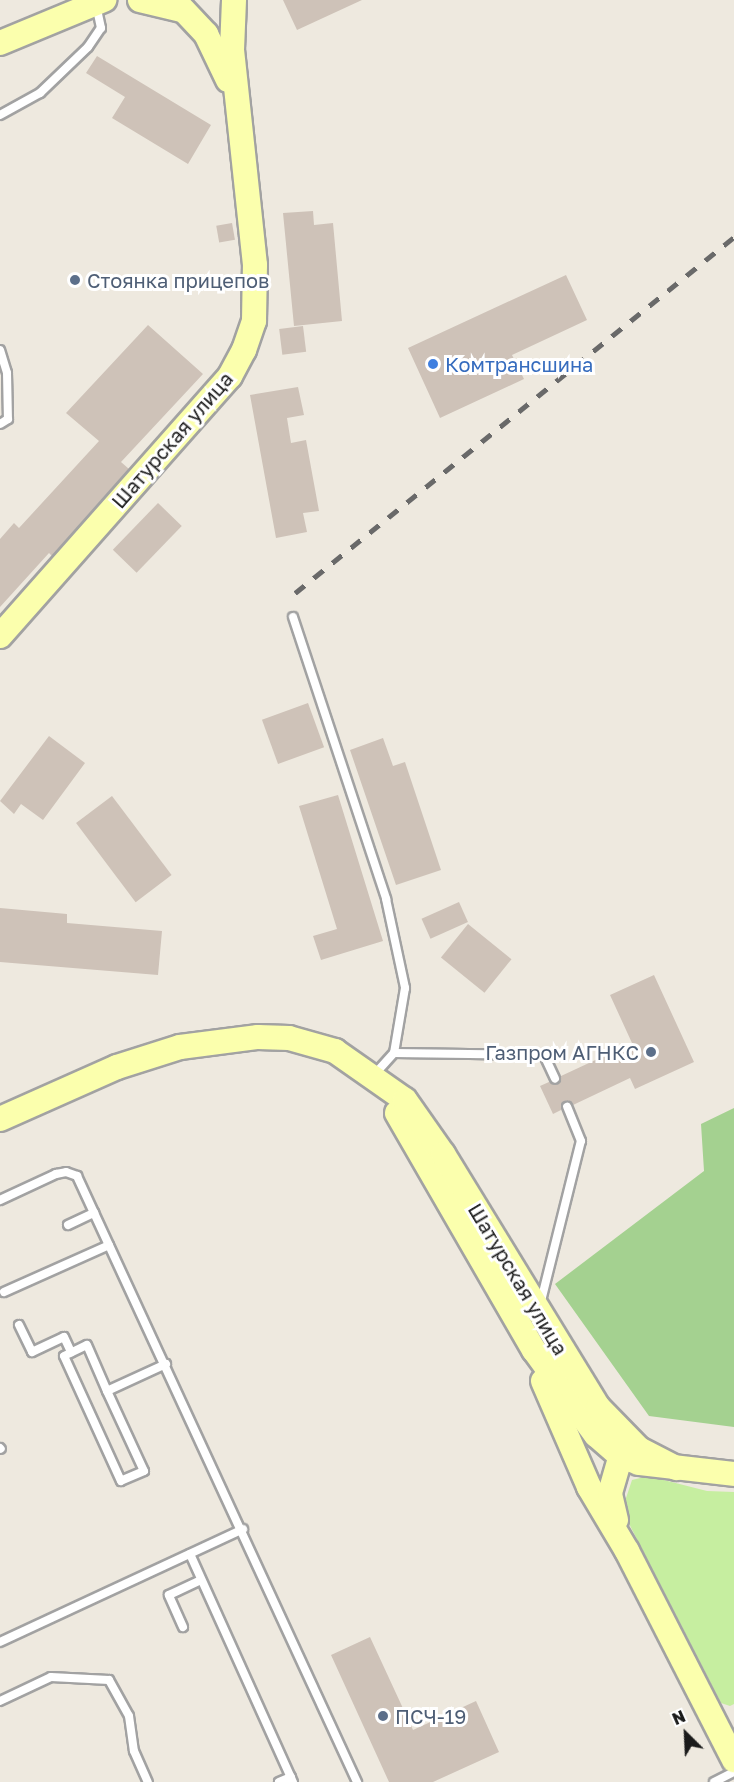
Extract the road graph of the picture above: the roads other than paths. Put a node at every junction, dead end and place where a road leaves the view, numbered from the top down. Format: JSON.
{"nodes":[{"id":1,"x":134,"y":0,"type":"edge"},
{"id":2,"x":140,"y":0,"type":"edge"},
{"id":3,"x":234,"y":0,"type":"edge"},
{"id":4,"x":100,"y":2,"type":"edge"},
{"id":5,"x":181,"y":8,"type":"edge"},
{"id":6,"x":0,"y":43,"type":"edge"},
{"id":7,"x":236,"y":99,"type":"junction"},
{"id":8,"x":0,"y":115,"type":"edge"},
{"id":9,"x":0,"y":350,"type":"edge"},
{"id":10,"x":0,"y":424,"type":"edge"},
{"id":11,"x":293,"y":617,"type":"dead end"},
{"id":12,"x":0,"y":636,"type":"edge"},
{"id":13,"x":394,"y":1053,"type":"junction"},
{"id":14,"x":373,"y":1076,"type":"junction"},
{"id":15,"x":555,"y":1079,"type":"dead end"},
{"id":16,"x":567,"y":1107,"type":"dead end"},
{"id":17,"x":0,"y":1119,"type":"edge"},
{"id":18,"x":0,"y":1200,"type":"edge"},
{"id":19,"x":94,"y":1213,"type":"junction"},
{"id":20,"x":68,"y":1225,"type":"dead end"},
{"id":21,"x":109,"y":1245,"type":"junction"},
{"id":22,"x":4,"y":1292,"type":"dead end"},
{"id":23,"x":538,"y":1314,"type":"junction"},
{"id":24,"x":19,"y":1324,"type":"dead end"},
{"id":25,"x":534,"y":1350,"type":"junction"},
{"id":26,"x":71,"y":1352,"type":"junction"},
{"id":27,"x":166,"y":1364,"type":"junction"},
{"id":28,"x":107,"y":1391,"type":"junction"},
{"id":29,"x":623,"y":1447,"type":"junction"},
{"id":30,"x":734,"y":1474,"type":"edge"},
{"id":31,"x":243,"y":1529,"type":"junction"},
{"id":32,"x":627,"y":1551,"type":"junction"},
{"id":33,"x":190,"y":1554,"type":"junction"},
{"id":34,"x":201,"y":1580,"type":"junction"},
{"id":35,"x":183,"y":1627,"type":"dead end"},
{"id":36,"x":0,"y":1642,"type":"edge"},
{"id":37,"x":0,"y":1701,"type":"edge"},
{"id":38,"x":724,"y":1717,"type":"edge"},
{"id":39,"x":734,"y":1760,"type":"edge"},
{"id":40,"x":734,"y":1772,"type":"edge"},
{"id":41,"x":292,"y":1779,"type":"edge"},
{"id":42,"x":148,"y":1782,"type":"edge"},
{"id":43,"x":279,"y":1782,"type":"edge"},
{"id":44,"x":357,"y":1782,"type":"edge"},
{"id":45,"x":714,"y":1782,"type":"edge"}],
"edges":[{"from":1,"to":4,"type":"main road"},
{"from":2,"to":5,"type":"main road"},
{"from":3,"to":5,"type":"main road"},
{"from":3,"to":7,"type":"main road"},
{"from":4,"to":6,"type":"main road"},
{"from":4,"to":8,"type":"lane"},
{"from":5,"to":7,"type":"main road"},
{"from":7,"to":12,"type":"main road","name":"Шатурская улица"},
{"from":9,"to":10,"type":"lane"},
{"from":11,"to":13,"type":"lane"},
{"from":13,"to":14,"type":"lane"},
{"from":13,"to":15,"type":"lane"},
{"from":14,"to":17,"type":"main road","name":"Шатурская улица"},
{"from":14,"to":23,"type":"main road","name":"Шатурская улица"},
{"from":14,"to":25,"type":"main road","name":"Шатурская улица"},
{"from":16,"to":23,"type":"lane"},
{"from":18,"to":19,"type":"lane"},
{"from":19,"to":20,"type":"lane"},
{"from":19,"to":21,"type":"lane"},
{"from":21,"to":22,"type":"lane"},
{"from":21,"to":27,"type":"lane"},
{"from":23,"to":29,"type":"main road","name":"Шатурская улица"},
{"from":24,"to":26,"type":"lane"},
{"from":25,"to":29,"type":"main road"},
{"from":25,"to":32,"type":"main road"},
{"from":26,"to":28,"type":"lane"},
{"from":26,"to":28,"type":"lane"},
{"from":27,"to":28,"type":"lane"},
{"from":27,"to":31,"type":"lane"},
{"from":29,"to":30,"type":"main road","name":"Шатурская улица"},
{"from":29,"to":32,"type":"main road"},
{"from":31,"to":33,"type":"lane"},
{"from":31,"to":44,"type":"lane"},
{"from":32,"to":38,"type":"main road"},
{"from":33,"to":34,"type":"lane"},
{"from":33,"to":36,"type":"lane"},
{"from":34,"to":35,"type":"lane"},
{"from":34,"to":41,"type":"lane"},
{"from":37,"to":42,"type":"lane"},
{"from":38,"to":39,"type":"main road"},
{"from":40,"to":45,"type":"lane"},
{"from":41,"to":43,"type":"lane"}]}
